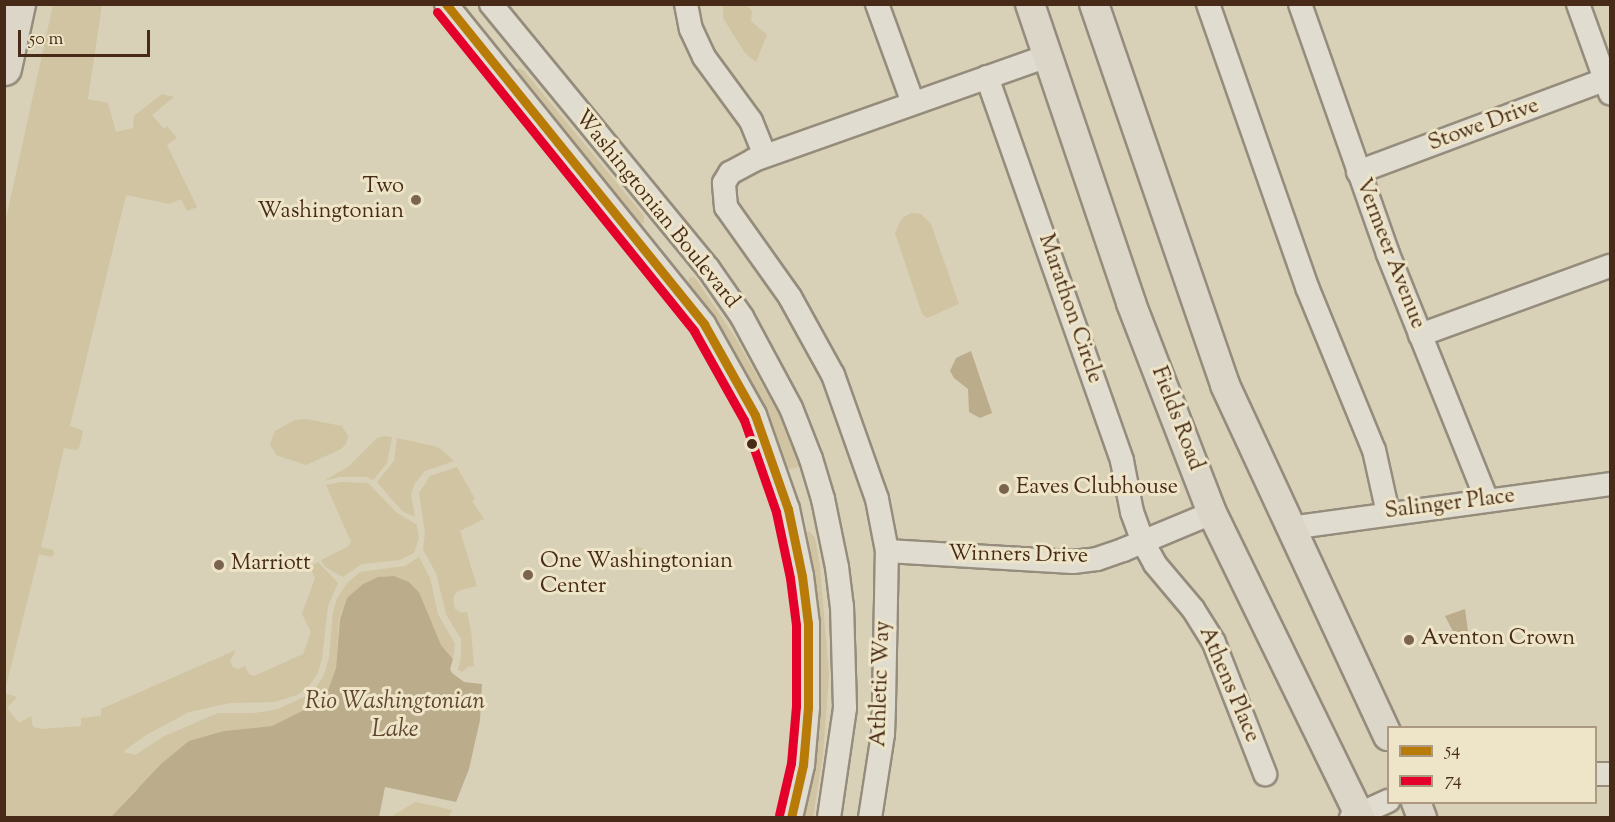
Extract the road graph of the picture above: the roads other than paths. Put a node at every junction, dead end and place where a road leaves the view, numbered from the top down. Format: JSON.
{"nodes":[{"id":1,"x":18,"y":4,"type":"edge"},
{"id":2,"x":446,"y":4,"type":"edge"},
{"id":3,"x":491,"y":4,"type":"edge"},
{"id":4,"x":686,"y":4,"type":"edge"},
{"id":5,"x":877,"y":4,"type":"edge"},
{"id":6,"x":1030,"y":4,"type":"edge"},
{"id":7,"x":1094,"y":4,"type":"edge"},
{"id":8,"x":1208,"y":4,"type":"edge"},
{"id":9,"x":1578,"y":4,"type":"edge"},
{"id":10,"x":1303,"y":5,"type":"edge"},
{"id":11,"x":521,"y":44,"type":"junction"},
{"id":12,"x":1048,"y":56,"type":"junction"},
{"id":13,"x":493,"y":66,"type":"junction"},
{"id":14,"x":4,"y":68,"type":"edge"},
{"id":15,"x":987,"y":77,"type":"junction"},
{"id":16,"x":1609,"y":84,"type":"edge"},
{"id":17,"x":913,"y":103,"type":"junction"},
{"id":18,"x":765,"y":155,"type":"junction"},
{"id":19,"x":1358,"y":172,"type":"junction"},
{"id":20,"x":686,"y":242,"type":"junction"},
{"id":21,"x":657,"y":264,"type":"junction"},
{"id":22,"x":1611,"y":266,"type":"edge"},
{"id":23,"x":1420,"y":336,"type":"junction"},
{"id":24,"x":1611,"y":484,"type":"edge"},
{"id":25,"x":823,"y":499,"type":"junction"},
{"id":26,"x":1487,"y":500,"type":"junction"},
{"id":27,"x":788,"y":510,"type":"junction"},
{"id":28,"x":1212,"y":513,"type":"junction"},
{"id":29,"x":1388,"y":513,"type":"junction"},
{"id":30,"x":1290,"y":528,"type":"junction"},
{"id":31,"x":1143,"y":542,"type":"junction"},
{"id":32,"x":887,"y":551,"type":"junction"},
{"id":33,"x":1387,"y":732,"type":"edge"},
{"id":34,"x":1265,"y":774,"type":"dead end"},
{"id":35,"x":1387,"y":802,"type":"edge"},
{"id":36,"x":1357,"y":816,"type":"edge"},
{"id":37,"x":792,"y":818,"type":"edge"},
{"id":38,"x":829,"y":818,"type":"edge"},
{"id":39,"x":870,"y":818,"type":"edge"}],
"edges":[{"from":1,"to":14,"type":"highway"},
{"from":2,"to":13,"type":"street","name":"Washingtonian Boulevard"},
{"from":3,"to":11,"type":"street","name":"Washingtonian Boulevard"},
{"from":4,"to":18,"type":"street"},
{"from":5,"to":17,"type":"street"},
{"from":6,"to":12,"type":"main road","name":"Fields Road"},
{"from":7,"to":30,"type":"main road"},
{"from":8,"to":29,"type":"street"},
{"from":9,"to":16,"type":"street"},
{"from":10,"to":19,"type":"street","name":"Vermeer Avenue"},
{"from":11,"to":13,"type":"street"},
{"from":11,"to":20,"type":"street","name":"Washingtonian Boulevard"},
{"from":12,"to":15,"type":"street"},
{"from":12,"to":28,"type":"main road","name":"Fields Road"},
{"from":13,"to":21,"type":"street","name":"Washingtonian Boulevard"},
{"from":15,"to":17,"type":"street"},
{"from":15,"to":31,"type":"street","name":"Marathon Circle"},
{"from":16,"to":19,"type":"street","name":"Stowe Drive"},
{"from":17,"to":18,"type":"street"},
{"from":18,"to":32,"type":"street"},
{"from":19,"to":23,"type":"street","name":"Vermeer Avenue"},
{"from":20,"to":21,"type":"street"},
{"from":20,"to":25,"type":"street","name":"Washingtonian Boulevard"},
{"from":21,"to":27,"type":"street","name":"Washingtonian Boulevard"},
{"from":22,"to":23,"type":"street"},
{"from":23,"to":26,"type":"street","name":"Vermeer Avenue"},
{"from":24,"to":26,"type":"street","name":"Salinger Place"},
{"from":25,"to":27,"type":"street"},
{"from":25,"to":38,"type":"street","name":"Washingtonian Boulevard"},
{"from":26,"to":29,"type":"street","name":"Salinger Place"},
{"from":27,"to":37,"type":"street","name":"Washingtonian Boulevard"},
{"from":28,"to":31,"type":"street","name":"Winners Drive"},
{"from":28,"to":36,"type":"main road","name":"Fields Road"},
{"from":29,"to":30,"type":"street","name":"Salinger Place"},
{"from":30,"to":33,"type":"main road"},
{"from":31,"to":32,"type":"street","name":"Winners Drive"},
{"from":31,"to":34,"type":"street","name":"Athens Place"},
{"from":32,"to":39,"type":"street","name":"Athletic Way"},
{"from":35,"to":36,"type":"street"}]}
